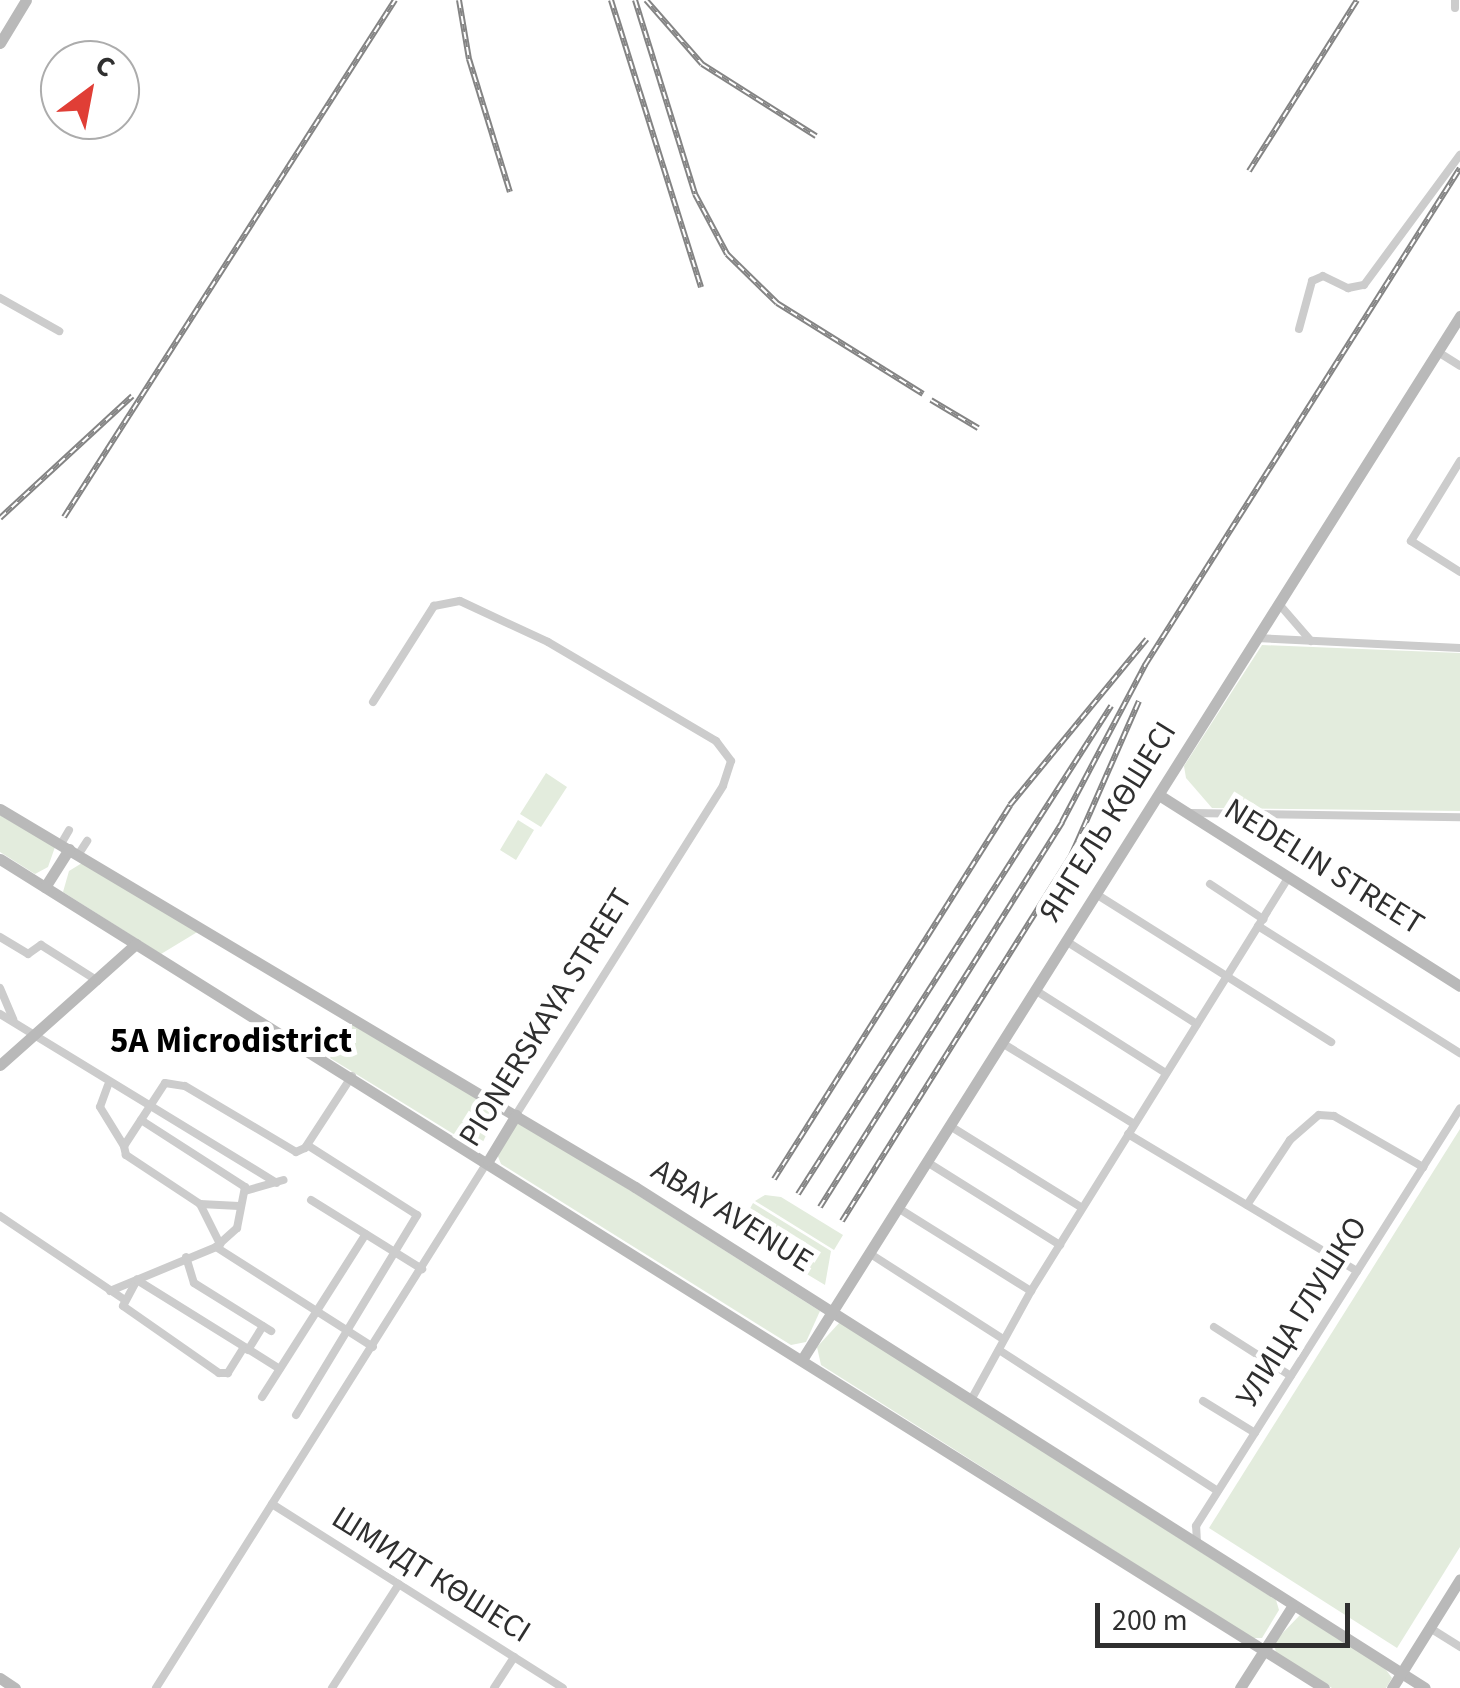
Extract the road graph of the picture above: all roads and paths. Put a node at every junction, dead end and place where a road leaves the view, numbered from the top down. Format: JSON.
{"nodes":[{"id":1,"x":26,"y":0,"type":"edge"},
{"id":2,"x":0,"y":42,"type":"edge"},
{"id":3,"x":1460,"y":155,"type":"edge"},
{"id":4,"x":0,"y":298,"type":"edge"},
{"id":5,"x":1460,"y":316,"type":"edge"},
{"id":6,"x":1300,"y":328,"type":"dead end"},
{"id":7,"x":60,"y":332,"type":"dead end"},
{"id":8,"x":1438,"y":352,"type":"junction"},
{"id":9,"x":1460,"y":366,"type":"edge"},
{"id":10,"x":1460,"y":461,"type":"edge"},
{"id":11,"x":1460,"y":572,"type":"edge"},
{"id":12,"x":1278,"y":604,"type":"junction"},
{"id":13,"x":1257,"y":638,"type":"junction"},
{"id":14,"x":1311,"y":641,"type":"junction"},
{"id":15,"x":1460,"y":648,"type":"edge"},
{"id":16,"x":373,"y":702,"type":"dead end"},
{"id":17,"x":1158,"y":794,"type":"junction"},
{"id":18,"x":0,"y":808,"type":"edge"},
{"id":19,"x":1188,"y":813,"type":"junction"},
{"id":20,"x":1460,"y":816,"type":"edge"},
{"id":21,"x":69,"y":830,"type":"dead end"},
{"id":22,"x":87,"y":841,"type":"dead end"},
{"id":23,"x":69,"y":849,"type":"junction"},
{"id":24,"x":0,"y":858,"type":"edge"},
{"id":25,"x":1289,"y":877,"type":"junction"},
{"id":26,"x":1210,"y":884,"type":"dead end"},
{"id":27,"x":45,"y":886,"type":"junction"},
{"id":28,"x":1096,"y":894,"type":"junction"},
{"id":29,"x":1261,"y":922,"type":"junction"},
{"id":30,"x":0,"y":937,"type":"edge"},
{"id":31,"x":1066,"y":941,"type":"junction"},
{"id":32,"x":136,"y":944,"type":"junction"},
{"id":33,"x":1226,"y":977,"type":"junction"},
{"id":34,"x":99,"y":981,"type":"junction"},
{"id":35,"x":1460,"y":986,"type":"edge"},
{"id":36,"x":1035,"y":990,"type":"junction"},
{"id":37,"x":2,"y":996,"type":"edge"},
{"id":38,"x":0,"y":1014,"type":"edge"},
{"id":39,"x":13,"y":1019,"type":"junction"},
{"id":40,"x":1197,"y":1024,"type":"junction"},
{"id":41,"x":32,"y":1038,"type":"junction"},
{"id":42,"x":1331,"y":1042,"type":"dead end"},
{"id":43,"x":1002,"y":1043,"type":"junction"},
{"id":44,"x":1460,"y":1053,"type":"edge"},
{"id":45,"x":0,"y":1066,"type":"edge"},
{"id":46,"x":1166,"y":1074,"type":"junction"},
{"id":47,"x":352,"y":1076,"type":"junction"},
{"id":48,"x":108,"y":1085,"type":"junction"},
{"id":49,"x":150,"y":1105,"type":"junction"},
{"id":50,"x":1460,"y":1109,"type":"edge"},
{"id":51,"x":516,"y":1115,"type":"junction"},
{"id":52,"x":141,"y":1120,"type":"junction"},
{"id":53,"x":1134,"y":1124,"type":"junction"},
{"id":54,"x":950,"y":1126,"type":"junction"},
{"id":55,"x":1128,"y":1134,"type":"junction"},
{"id":56,"x":307,"y":1145,"type":"junction"},
{"id":57,"x":124,"y":1146,"type":"junction"},
{"id":58,"x":488,"y":1161,"type":"junction"},
{"id":59,"x":927,"y":1162,"type":"junction"},
{"id":60,"x":1423,"y":1167,"type":"junction"},
{"id":61,"x":246,"y":1191,"type":"junction"},
{"id":62,"x":311,"y":1200,"type":"dead end"},
{"id":63,"x":200,"y":1204,"type":"junction"},
{"id":64,"x":1246,"y":1205,"type":"junction"},
{"id":65,"x":239,"y":1206,"type":"junction"},
{"id":66,"x":898,"y":1208,"type":"junction"},
{"id":67,"x":1082,"y":1208,"type":"junction"},
{"id":68,"x":0,"y":1216,"type":"edge"},
{"id":69,"x":366,"y":1234,"type":"junction"},
{"id":70,"x":1060,"y":1244,"type":"junction"},
{"id":71,"x":218,"y":1245,"type":"junction"},
{"id":72,"x":395,"y":1252,"type":"junction"},
{"id":73,"x":870,"y":1253,"type":"junction"},
{"id":74,"x":186,"y":1256,"type":"junction"},
{"id":75,"x":422,"y":1269,"type":"junction"},
{"id":76,"x":1357,"y":1271,"type":"junction"},
{"id":77,"x":138,"y":1280,"type":"junction"},
{"id":78,"x":1031,"y":1290,"type":"junction"},
{"id":79,"x":110,"y":1291,"type":"junction"},
{"id":80,"x":125,"y":1300,"type":"junction"},
{"id":81,"x":316,"y":1312,"type":"junction"},
{"id":82,"x":832,"y":1312,"type":"junction"},
{"id":83,"x":1214,"y":1326,"type":"dead end"},
{"id":84,"x":346,"y":1332,"type":"junction"},
{"id":85,"x":1003,"y":1339,"type":"junction"},
{"id":86,"x":373,"y":1346,"type":"junction"},
{"id":87,"x":246,"y":1348,"type":"junction"},
{"id":88,"x":999,"y":1350,"type":"junction"},
{"id":89,"x":803,"y":1358,"type":"junction"},
{"id":90,"x":280,"y":1369,"type":"junction"},
{"id":91,"x":1291,"y":1376,"type":"junction"},
{"id":92,"x":262,"y":1396,"type":"dead end"},
{"id":93,"x":971,"y":1400,"type":"junction"},
{"id":94,"x":1202,"y":1401,"type":"dead end"},
{"id":95,"x":296,"y":1414,"type":"dead end"},
{"id":96,"x":1255,"y":1433,"type":"junction"},
{"id":97,"x":1218,"y":1492,"type":"junction"},
{"id":98,"x":272,"y":1504,"type":"junction"},
{"id":99,"x":1198,"y":1545,"type":"junction"},
{"id":100,"x":1460,"y":1579,"type":"edge"},
{"id":101,"x":399,"y":1584,"type":"junction"},
{"id":102,"x":1293,"y":1605,"type":"junction"},
{"id":103,"x":1430,"y":1628,"type":"junction"},
{"id":104,"x":1460,"y":1647,"type":"edge"},
{"id":105,"x":1264,"y":1650,"type":"junction"},
{"id":106,"x":514,"y":1657,"type":"junction"},
{"id":107,"x":1401,"y":1673,"type":"junction"},
{"id":108,"x":0,"y":1678,"type":"edge"},
{"id":109,"x":559,"y":1687,"type":"edge"},
{"id":110,"x":15,"y":1688,"type":"edge"},
{"id":111,"x":156,"y":1688,"type":"edge"},
{"id":112,"x":332,"y":1688,"type":"edge"},
{"id":113,"x":494,"y":1688,"type":"edge"},
{"id":114,"x":1240,"y":1688,"type":"edge"},
{"id":115,"x":1324,"y":1688,"type":"edge"},
{"id":116,"x":1392,"y":1688,"type":"edge"},
{"id":117,"x":1424,"y":1688,"type":"edge"}],
"edges":[{"from":1,"to":2,"type":"main road"},
{"from":3,"to":6,"type":"street"},
{"from":4,"to":7,"type":"street"},
{"from":5,"to":8,"type":"main road","name":"ЯНГЕЛЬ КӨШЕСІ"},
{"from":8,"to":9,"type":"street"},
{"from":8,"to":12,"type":"main road","name":"ЯНГЕЛЬ КӨШЕСІ"},
{"from":10,"to":11,"type":"street"},
{"from":12,"to":13,"type":"main road","name":"ЯНГЕЛЬ КӨШЕСІ"},
{"from":12,"to":14,"type":"street"},
{"from":13,"to":14,"type":"street"},
{"from":13,"to":17,"type":"main road","name":"ЯНГЕЛЬ КӨШЕСІ"},
{"from":14,"to":15,"type":"street"},
{"from":16,"to":51,"type":"street","name":"PIONERSKAYA STREET"},
{"from":17,"to":19,"type":"main road","name":"NEDELIN STREET"},
{"from":17,"to":28,"type":"main road","name":"ЯНГЕЛЬ КӨШЕСІ"},
{"from":18,"to":23,"type":"main road","name":"ABAY AVENUE"},
{"from":19,"to":20,"type":"street"},
{"from":19,"to":25,"type":"main road","name":"NEDELIN STREET"},
{"from":21,"to":23,"type":"street"},
{"from":22,"to":23,"type":"street"},
{"from":23,"to":27,"type":"main road"},
{"from":23,"to":51,"type":"main road","name":"ABAY AVENUE"},
{"from":24,"to":27,"type":"main road"},
{"from":25,"to":29,"type":"street"},
{"from":25,"to":35,"type":"main road","name":"NEDELIN STREET"},
{"from":26,"to":29,"type":"street"},
{"from":27,"to":32,"type":"main road"},
{"from":28,"to":31,"type":"main road","name":"ЯНГЕЛЬ КӨШЕСІ"},
{"from":28,"to":33,"type":"street"},
{"from":29,"to":33,"type":"street"},
{"from":29,"to":44,"type":"street"},
{"from":30,"to":34,"type":"street"},
{"from":31,"to":36,"type":"main road","name":"ЯНГЕЛЬ КӨШЕСІ"},
{"from":31,"to":40,"type":"street"},
{"from":32,"to":34,"type":"main road"},
{"from":32,"to":47,"type":"main road"},
{"from":33,"to":40,"type":"street"},
{"from":33,"to":42,"type":"street"},
{"from":34,"to":41,"type":"main road"},
{"from":36,"to":43,"type":"main road","name":"ЯНГЕЛЬ КӨШЕСІ"},
{"from":36,"to":46,"type":"street"},
{"from":37,"to":39,"type":"street"},
{"from":38,"to":39,"type":"street"},
{"from":39,"to":41,"type":"street"},
{"from":40,"to":46,"type":"street"},
{"from":41,"to":45,"type":"main road"},
{"from":41,"to":48,"type":"street"},
{"from":43,"to":53,"type":"street"},
{"from":43,"to":54,"type":"main road","name":"ЯНГЕЛЬ КӨШЕСІ"},
{"from":46,"to":53,"type":"street"},
{"from":47,"to":56,"type":"street"},
{"from":47,"to":58,"type":"main road"},
{"from":48,"to":49,"type":"street"},
{"from":48,"to":57,"type":"street"},
{"from":49,"to":52,"type":"street"},
{"from":49,"to":56,"type":"street"},
{"from":49,"to":61,"type":"street"},
{"from":50,"to":60,"type":"street","name":"УЛИЦА ГЛУШКО"},
{"from":51,"to":58,"type":"main road","name":"PIONERSKAYA STREET"},
{"from":51,"to":82,"type":"main road","name":"ABAY AVENUE"},
{"from":52,"to":57,"type":"street"},
{"from":52,"to":61,"type":"street"},
{"from":53,"to":55,"type":"street"},
{"from":54,"to":59,"type":"main road","name":"ЯНГЕЛЬ КӨШЕСІ"},
{"from":54,"to":67,"type":"street"},
{"from":55,"to":64,"type":"street"},
{"from":55,"to":67,"type":"street"},
{"from":56,"to":72,"type":"street"},
{"from":57,"to":63,"type":"street"},
{"from":58,"to":75,"type":"street","name":"PIONERSKAYA STREET"},
{"from":58,"to":89,"type":"main road"},
{"from":59,"to":66,"type":"main road","name":"ЯНГЕЛЬ КӨШЕСІ"},
{"from":59,"to":70,"type":"street"},
{"from":60,"to":64,"type":"street"},
{"from":60,"to":76,"type":"street","name":"УЛИЦА ГЛУШКО"},
{"from":61,"to":65,"type":"street"},
{"from":62,"to":69,"type":"street"},
{"from":63,"to":65,"type":"street"},
{"from":63,"to":71,"type":"street"},
{"from":64,"to":76,"type":"street"},
{"from":65,"to":71,"type":"street"},
{"from":66,"to":73,"type":"main road","name":"ЯНГЕЛЬ КӨШЕСІ"},
{"from":66,"to":78,"type":"street"},
{"from":67,"to":70,"type":"street"},
{"from":68,"to":79,"type":"street"},
{"from":69,"to":72,"type":"street"},
{"from":69,"to":81,"type":"street"},
{"from":70,"to":78,"type":"street"},
{"from":71,"to":74,"type":"street"},
{"from":71,"to":81,"type":"street"},
{"from":72,"to":75,"type":"street"},
{"from":72,"to":84,"type":"street"},
{"from":73,"to":82,"type":"main road","name":"ЯНГЕЛЬ КӨШЕСІ"},
{"from":73,"to":85,"type":"street"},
{"from":74,"to":77,"type":"street"},
{"from":74,"to":87,"type":"street"},
{"from":75,"to":86,"type":"street","name":"PIONERSKAYA STREET"},
{"from":76,"to":91,"type":"street","name":"УЛИЦА ГЛУШКО"},
{"from":77,"to":79,"type":"street"},
{"from":77,"to":80,"type":"street"},
{"from":77,"to":87,"type":"street"},
{"from":78,"to":85,"type":"street"},
{"from":79,"to":80,"type":"street"},
{"from":80,"to":87,"type":"street"},
{"from":81,"to":84,"type":"street"},
{"from":81,"to":90,"type":"street"},
{"from":82,"to":89,"type":"main road","name":"ЯНГЕЛЬ КӨШЕСІ"},
{"from":82,"to":93,"type":"main road","name":"ABAY AVENUE"},
{"from":83,"to":91,"type":"street"},
{"from":84,"to":86,"type":"street"},
{"from":84,"to":95,"type":"street"},
{"from":85,"to":88,"type":"street"},
{"from":86,"to":98,"type":"street","name":"PIONERSKAYA STREET"},
{"from":87,"to":90,"type":"street"},
{"from":88,"to":93,"type":"street"},
{"from":88,"to":97,"type":"street"},
{"from":89,"to":105,"type":"main road"},
{"from":90,"to":92,"type":"street"},
{"from":91,"to":96,"type":"street","name":"УЛИЦА ГЛУШКО"},
{"from":93,"to":99,"type":"main road","name":"ABAY AVENUE"},
{"from":94,"to":96,"type":"street"},
{"from":96,"to":97,"type":"street","name":"УЛИЦА ГЛУШКО"},
{"from":97,"to":99,"type":"street","name":"УЛИЦА ГЛУШКО"},
{"from":98,"to":101,"type":"street","name":"ШМИДТ КӨШЕСІ"},
{"from":98,"to":111,"type":"street","name":"PIONERSKAYA STREET"},
{"from":99,"to":102,"type":"main road","name":"ABAY AVENUE"},
{"from":100,"to":103,"type":"main road"},
{"from":101,"to":106,"type":"street","name":"ШМИДТ КӨШЕСІ"},
{"from":101,"to":112,"type":"street"},
{"from":102,"to":105,"type":"main road"},
{"from":102,"to":107,"type":"main road","name":"ABAY AVENUE"},
{"from":103,"to":104,"type":"street"},
{"from":103,"to":107,"type":"main road"},
{"from":105,"to":114,"type":"main road"},
{"from":105,"to":115,"type":"main road"},
{"from":106,"to":109,"type":"street","name":"ШМИДТ КӨШЕСІ"},
{"from":106,"to":113,"type":"street"},
{"from":107,"to":116,"type":"main road"},
{"from":107,"to":117,"type":"main road","name":"ABAY AVENUE"},
{"from":108,"to":110,"type":"main road"}]}
